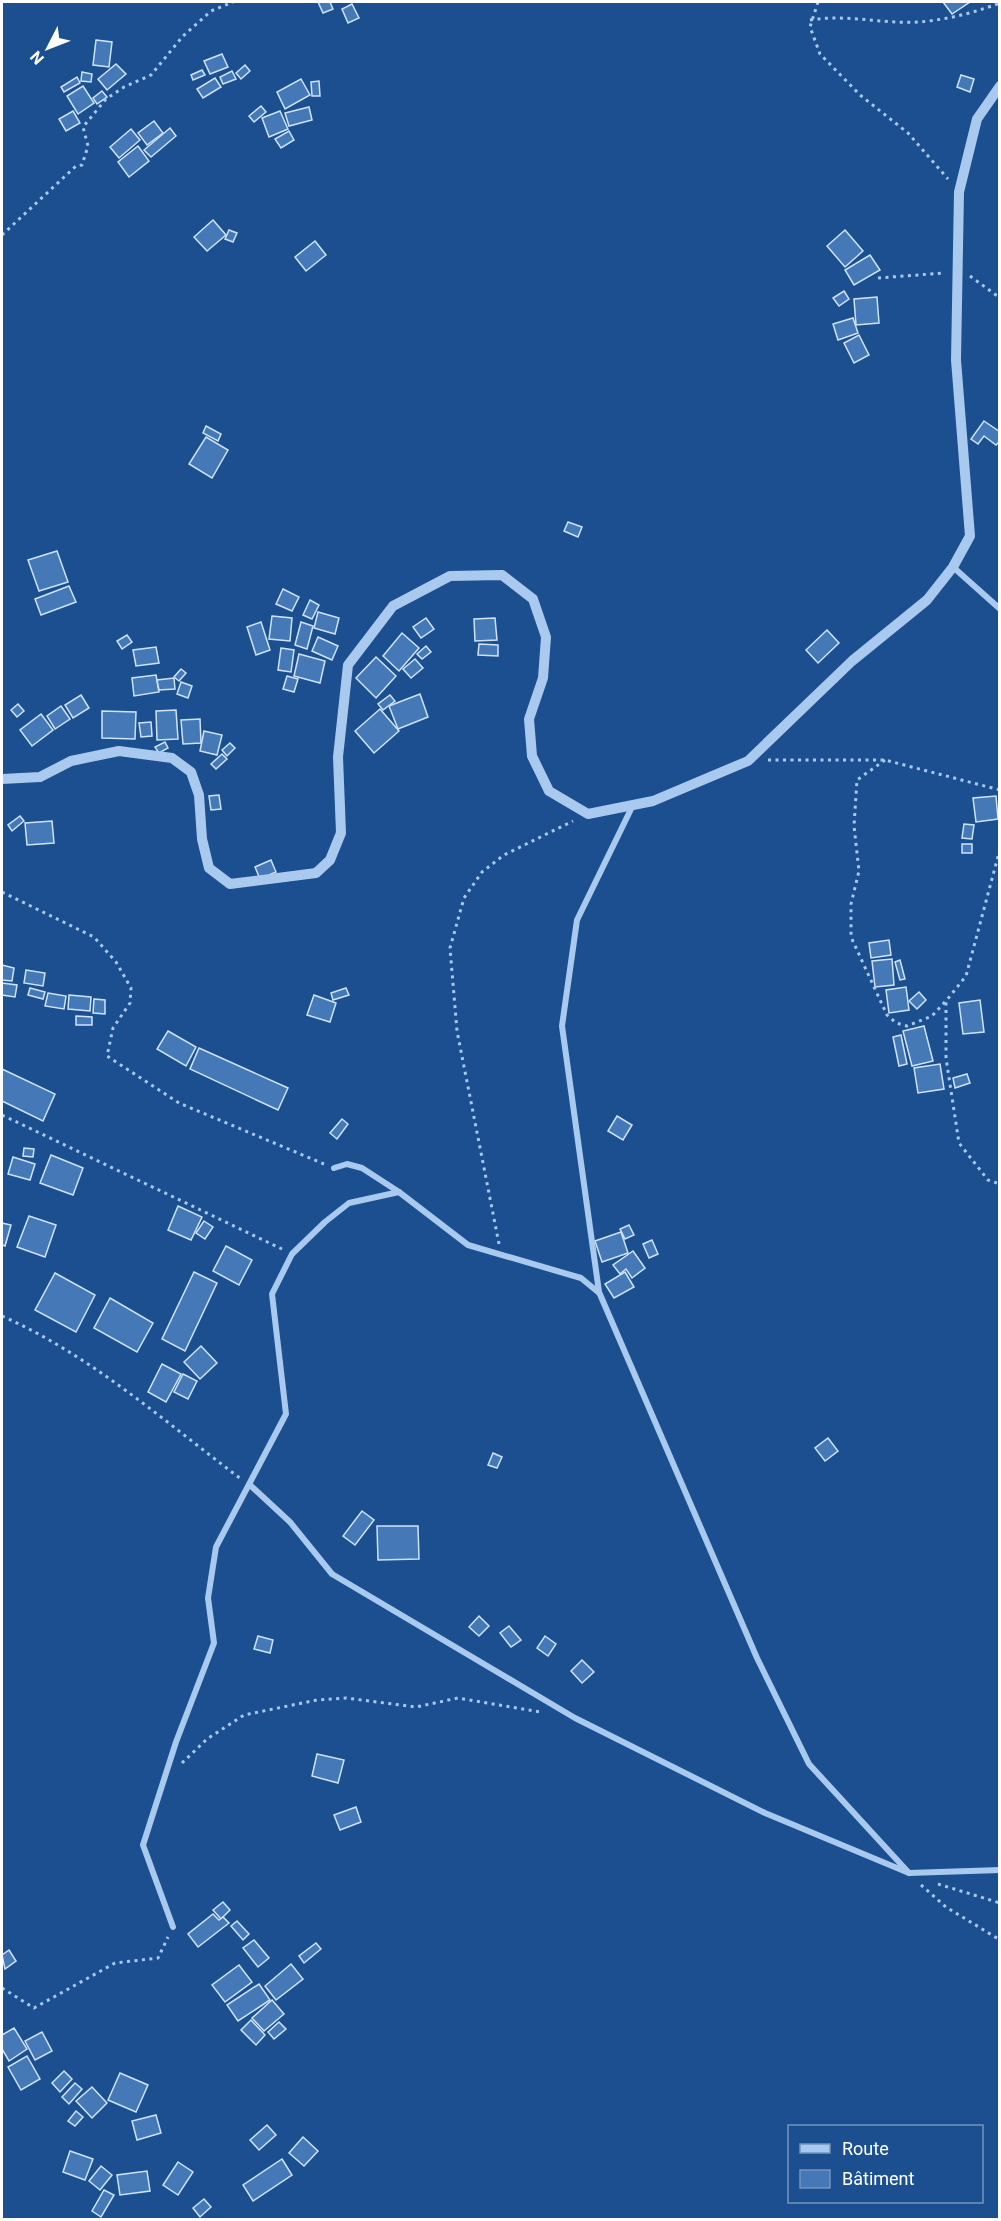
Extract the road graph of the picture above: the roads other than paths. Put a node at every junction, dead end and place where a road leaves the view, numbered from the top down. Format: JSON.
{"nodes":[{"id":1,"x":999,"y":87,"type":"edge"},
{"id":2,"x":954,"y":567,"type":"junction"},
{"id":3,"x":999,"y":609,"type":"edge"},
{"id":4,"x":2,"y":779,"type":"edge"},
{"id":5,"x":633,"y":805,"type":"junction"},
{"id":6,"x":334,"y":1168,"type":"road end"},
{"id":7,"x":399,"y":1192,"type":"junction"},
{"id":8,"x":599,"y":1292,"type":"junction"},
{"id":9,"x":250,"y":1485,"type":"junction"},
{"id":10,"x":999,"y":1870,"type":"edge"},
{"id":11,"x":909,"y":1874,"type":"junction"},
{"id":12,"x":173,"y":1927,"type":"road end"}],
"edges":[{"from":1,"to":2,"type":"street"},
{"from":2,"to":3,"type":"street"},
{"from":2,"to":5,"type":"street"},
{"from":4,"to":5,"type":"street"},
{"from":5,"to":8,"type":"street"},
{"from":6,"to":7,"type":"street"},
{"from":7,"to":8,"type":"street"},
{"from":7,"to":9,"type":"street"},
{"from":8,"to":11,"type":"street"},
{"from":9,"to":11,"type":"street"},
{"from":9,"to":12,"type":"street"},
{"from":10,"to":11,"type":"street"}]}
